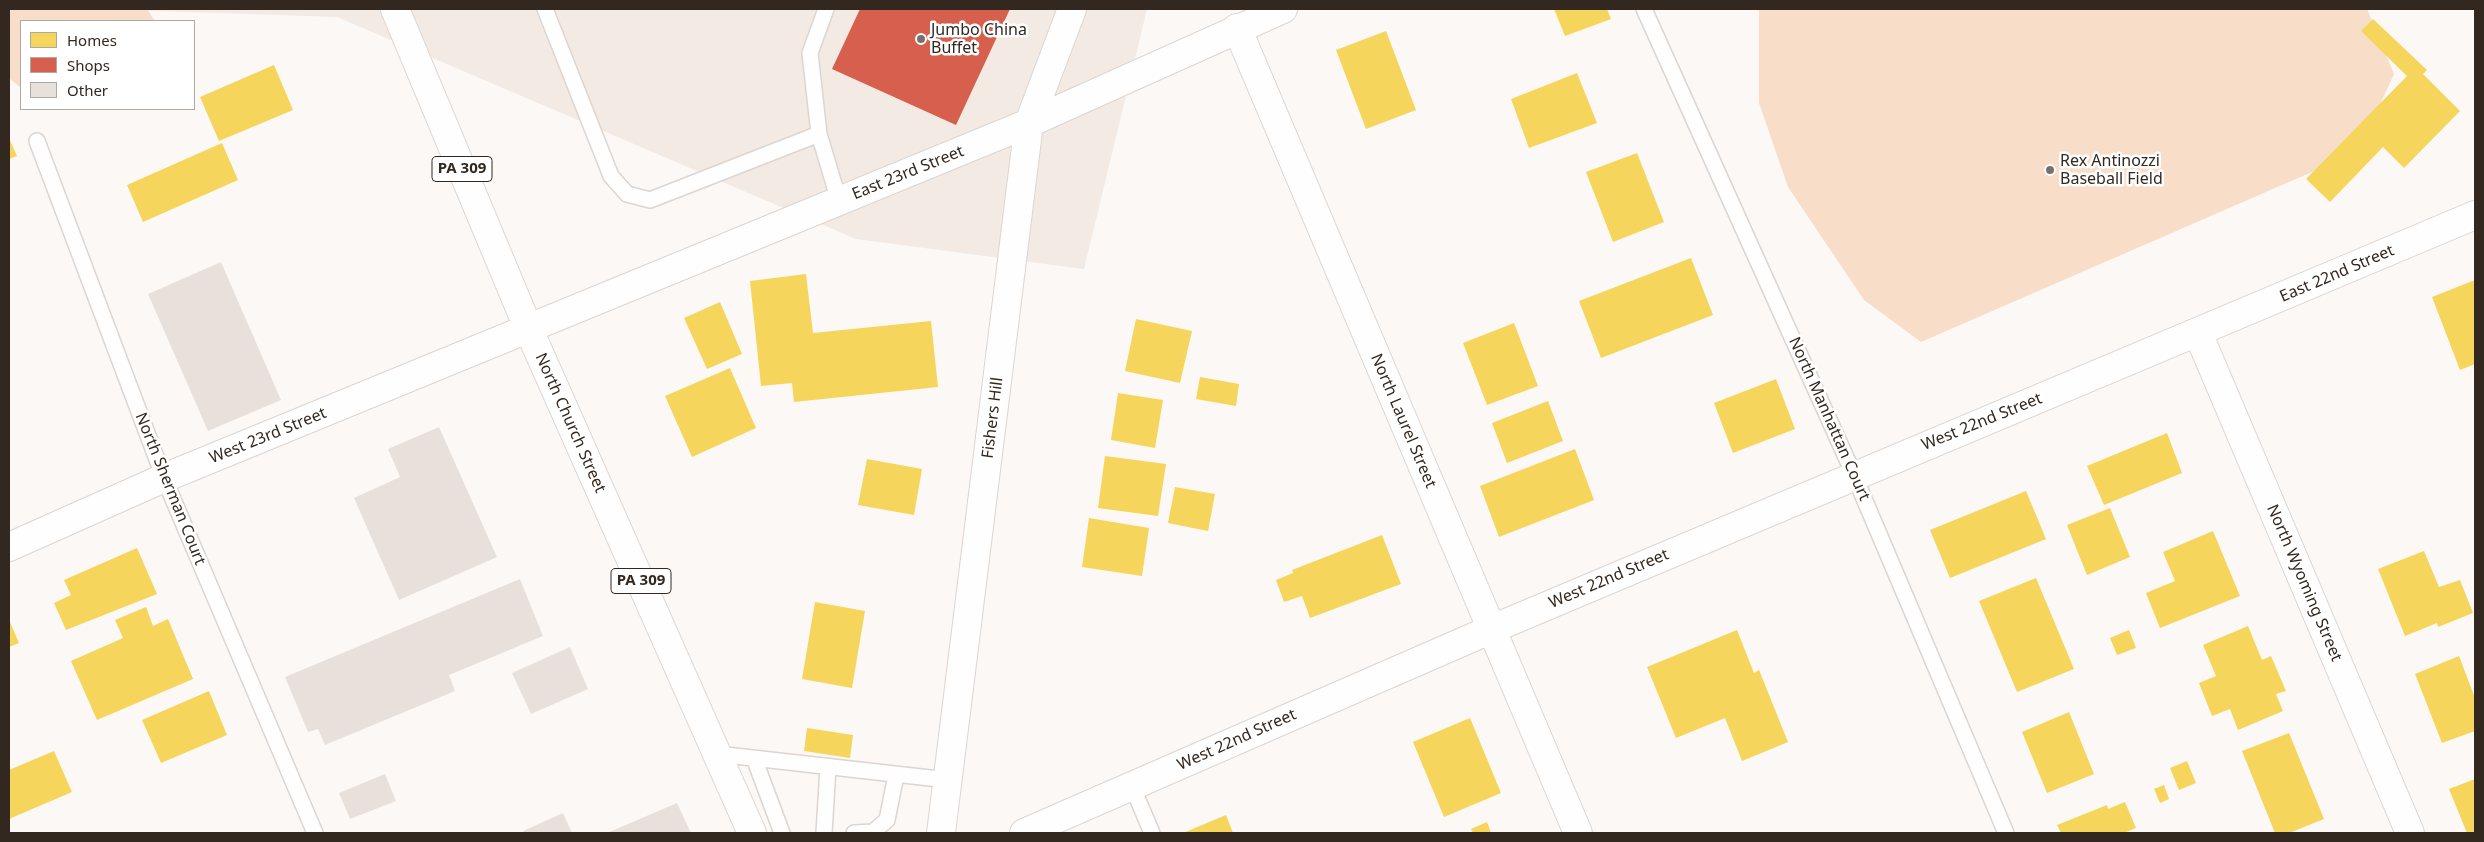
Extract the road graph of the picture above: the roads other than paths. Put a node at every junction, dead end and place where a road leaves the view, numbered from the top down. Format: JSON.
{"nodes":[{"id":1,"x":395,"y":9,"type":"edge"},
{"id":2,"x":545,"y":9,"type":"edge"},
{"id":3,"x":826,"y":9,"type":"edge"},
{"id":4,"x":1072,"y":9,"type":"edge"},
{"id":5,"x":1283,"y":9,"type":"edge"},
{"id":6,"x":1644,"y":9,"type":"edge"},
{"id":7,"x":1231,"y":18,"type":"edge"},
{"id":8,"x":1029,"y":123,"type":"junction"},
{"id":9,"x":819,"y":134,"type":"junction"},
{"id":10,"x":37,"y":141,"type":"dead end"},
{"id":11,"x":839,"y":201,"type":"junction"},
{"id":12,"x":2475,"y":215,"type":"edge"},
{"id":13,"x":529,"y":330,"type":"junction"},
{"id":14,"x":2198,"y":333,"type":"junction"},
{"id":15,"x":1854,"y":475,"type":"junction"},
{"id":16,"x":164,"y":478,"type":"junction"},
{"id":17,"x":9,"y":547,"type":"edge"},
{"id":18,"x":1492,"y":629,"type":"junction"},
{"id":19,"x":717,"y":754,"type":"junction"},
{"id":20,"x":754,"y":758,"type":"junction"},
{"id":21,"x":828,"y":767,"type":"junction"},
{"id":22,"x":896,"y":775,"type":"junction"},
{"id":23,"x":948,"y":780,"type":"junction"},
{"id":24,"x":1132,"y":786,"type":"junction"},
{"id":25,"x":315,"y":833,"type":"edge"},
{"id":26,"x":752,"y":833,"type":"edge"},
{"id":27,"x":782,"y":833,"type":"edge"},
{"id":28,"x":824,"y":833,"type":"edge"},
{"id":29,"x":854,"y":833,"type":"edge"},
{"id":30,"x":941,"y":833,"type":"edge"},
{"id":31,"x":1024,"y":833,"type":"edge"},
{"id":32,"x":1152,"y":833,"type":"edge"},
{"id":33,"x":1578,"y":833,"type":"edge"},
{"id":34,"x":2006,"y":833,"type":"edge"},
{"id":35,"x":2410,"y":833,"type":"edge"}],
"edges":[{"from":1,"to":13,"type":"street","name":"North Church Street","number":"PA 309"},
{"from":2,"to":9,"type":"lane"},
{"from":3,"to":9,"type":"lane"},
{"from":4,"to":8,"type":"street","name":"Fishers Hill"},
{"from":5,"to":7,"type":"street","name":"East 23rd Street"},
{"from":6,"to":15,"type":"lane","name":"North Manhattan Court"},
{"from":7,"to":8,"type":"street","name":"East 23rd Street"},
{"from":7,"to":18,"type":"street","name":"North Laurel Street"},
{"from":8,"to":11,"type":"street","name":"East 23rd Street"},
{"from":8,"to":23,"type":"street","name":"Fishers Hill"},
{"from":9,"to":11,"type":"lane"},
{"from":10,"to":16,"type":"lane","name":"North Sherman Court"},
{"from":11,"to":13,"type":"street","name":"East 23rd Street"},
{"from":12,"to":14,"type":"street","name":"East 22nd Street"},
{"from":13,"to":16,"type":"street","name":"West 23rd Street"},
{"from":13,"to":19,"type":"street","name":"North Church Street","number":"PA 309"},
{"from":14,"to":15,"type":"street","name":"West 22nd Street"},
{"from":14,"to":35,"type":"street","name":"North Wyoming Street"},
{"from":15,"to":18,"type":"street","name":"West 22nd Street"},
{"from":15,"to":34,"type":"lane","name":"North Manhattan Court"},
{"from":16,"to":17,"type":"street","name":"West 23rd Street"},
{"from":16,"to":25,"type":"lane","name":"North Sherman Court"},
{"from":18,"to":24,"type":"street","name":"West 22nd Street"},
{"from":18,"to":33,"type":"street","name":"North Laurel Street"},
{"from":19,"to":20,"type":"lane"},
{"from":19,"to":26,"type":"street","name":"North Church Street","number":"PA 309"},
{"from":20,"to":21,"type":"lane"},
{"from":20,"to":27,"type":"lane"},
{"from":21,"to":22,"type":"lane"},
{"from":21,"to":28,"type":"lane"},
{"from":22,"to":23,"type":"lane"},
{"from":22,"to":29,"type":"lane"},
{"from":23,"to":30,"type":"street","name":"Fishers Hill"},
{"from":24,"to":31,"type":"street","name":"West 22nd Street"},
{"from":24,"to":32,"type":"lane"}]}
